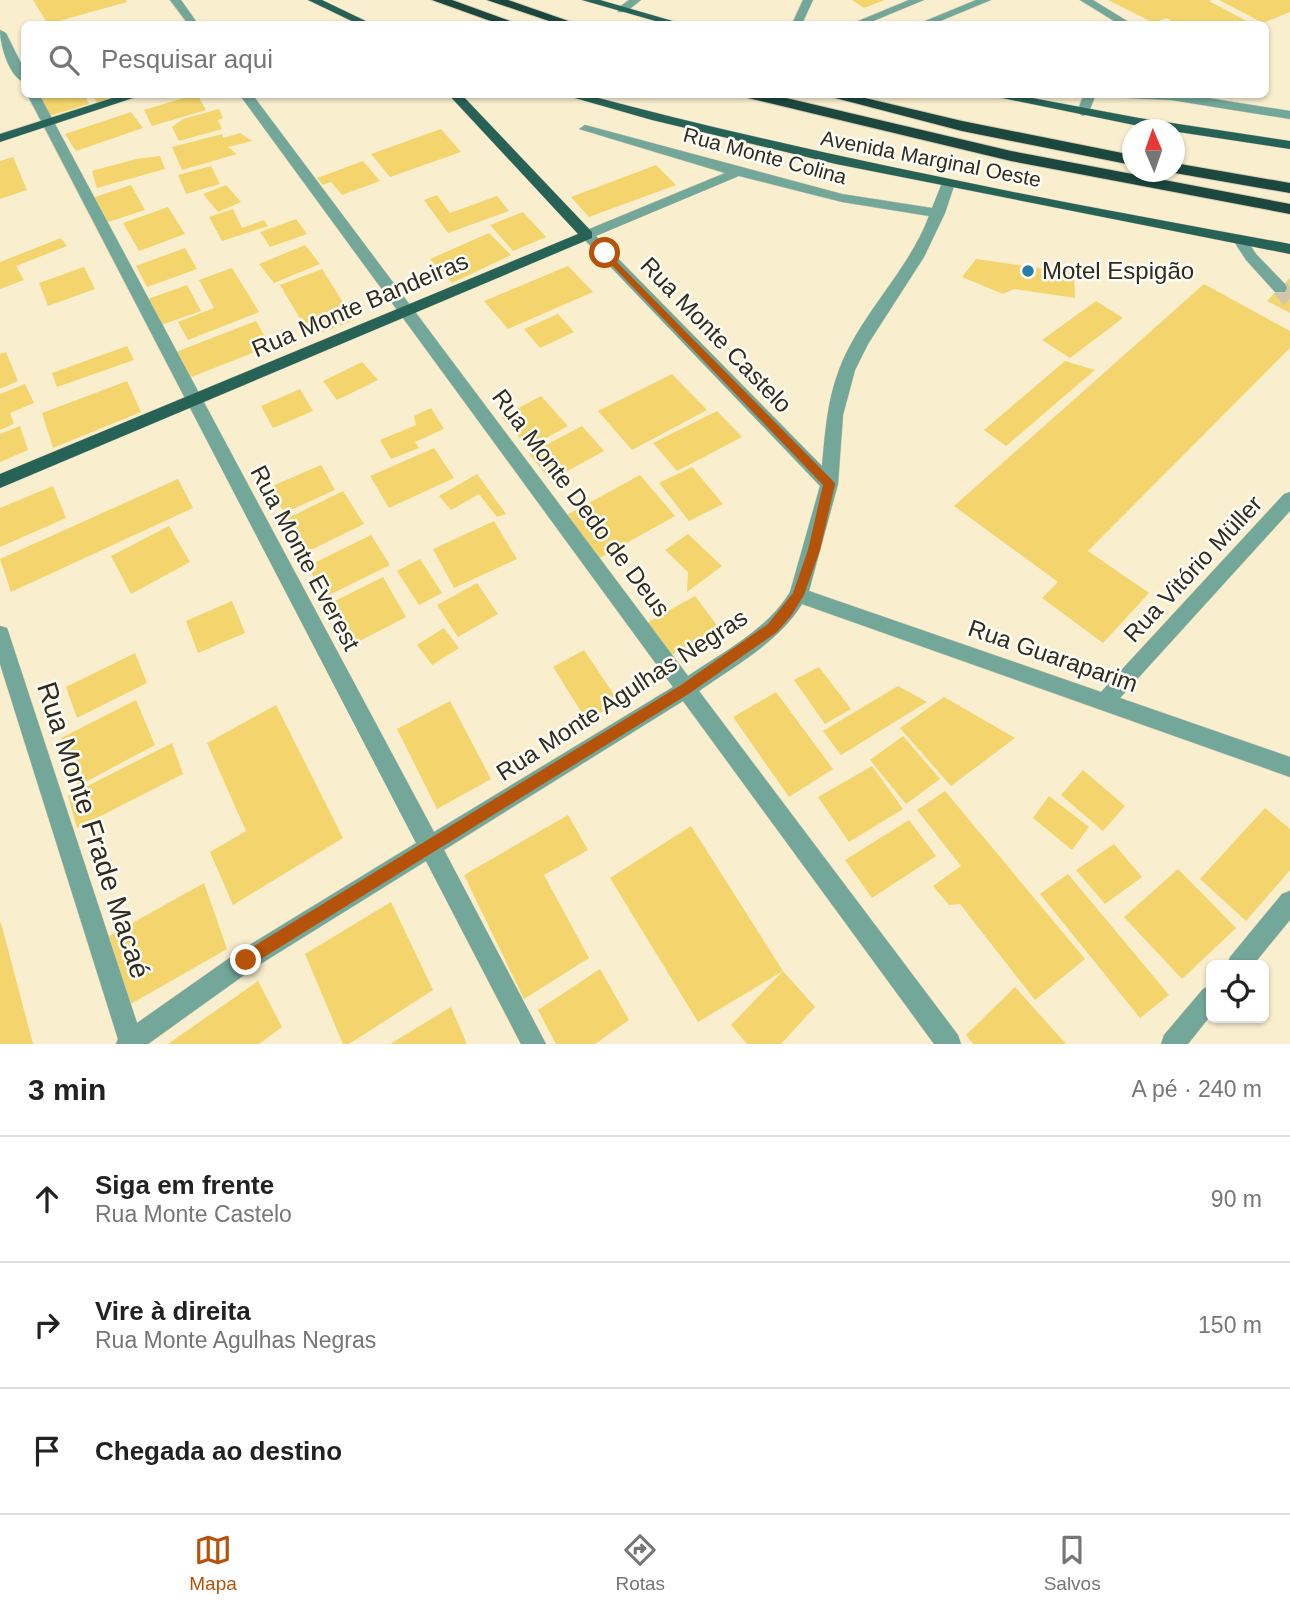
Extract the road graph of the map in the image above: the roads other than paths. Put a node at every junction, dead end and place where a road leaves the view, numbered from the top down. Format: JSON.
{"nodes":[{"id":1,"x":175,"y":0,"type":"edge"},
{"id":2,"x":313,"y":0,"type":"edge"},
{"id":3,"x":439,"y":0,"type":"edge"},
{"id":4,"x":494,"y":0,"type":"edge"},
{"id":5,"x":587,"y":0,"type":"edge"},
{"id":6,"x":636,"y":0,"type":"edge"},
{"id":7,"x":808,"y":0,"type":"edge"},
{"id":8,"x":919,"y":0,"type":"edge"},
{"id":9,"x":986,"y":0,"type":"edge"},
{"id":10,"x":1085,"y":0,"type":"edge"},
{"id":11,"x":622,"y":10,"type":"junction"},
{"id":12,"x":192,"y":21,"type":"edge"},
{"id":13,"x":357,"y":21,"type":"edge"},
{"id":14,"x":501,"y":21,"type":"edge"},
{"id":15,"x":560,"y":21,"type":"edge"},
{"id":16,"x":665,"y":21,"type":"edge"},
{"id":17,"x":798,"y":21,"type":"edge"},
{"id":18,"x":865,"y":21,"type":"edge"},
{"id":19,"x":932,"y":21,"type":"edge"},
{"id":20,"x":1121,"y":21,"type":"edge"},
{"id":21,"x":0,"y":33,"type":"edge"},
{"id":22,"x":21,"y":73,"type":"edge"},
{"id":23,"x":35,"y":98,"type":"edge"},
{"id":24,"x":126,"y":98,"type":"edge"},
{"id":25,"x":248,"y":98,"type":"edge"},
{"id":26,"x":458,"y":98,"type":"edge"},
{"id":27,"x":582,"y":98,"type":"edge"},
{"id":28,"x":765,"y":98,"type":"edge"},
{"id":29,"x":844,"y":98,"type":"edge"},
{"id":30,"x":1010,"y":98,"type":"edge"},
{"id":31,"x":1088,"y":98,"type":"edge"},
{"id":32,"x":1175,"y":98,"type":"edge"},
{"id":33,"x":1083,"y":112,"type":"junction"},
{"id":34,"x":1290,"y":115,"type":"edge"},
{"id":35,"x":48,"y":123,"type":"junction"},
{"id":36,"x":585,"y":129,"type":"dead end"},
{"id":37,"x":0,"y":138,"type":"edge"},
{"id":38,"x":1290,"y":145,"type":"edge"},
{"id":39,"x":1122,"y":158,"type":"edge"},
{"id":40,"x":1185,"y":170,"type":"edge"},
{"id":41,"x":738,"y":172,"type":"junction"},
{"id":42,"x":947,"y":186,"type":"junction"},
{"id":43,"x":1290,"y":188,"type":"edge"},
{"id":44,"x":1290,"y":209,"type":"edge"},
{"id":45,"x":937,"y":212,"type":"junction"},
{"id":46,"x":587,"y":235,"type":"junction"},
{"id":47,"x":1240,"y":240,"type":"junction"},
{"id":48,"x":1290,"y":249,"type":"edge"},
{"id":49,"x":1280,"y":288,"type":"tunnel mouth"},
{"id":50,"x":406,"y":311,"type":"junction"},
{"id":51,"x":194,"y":400,"type":"junction"},
{"id":52,"x":0,"y":481,"type":"edge"},
{"id":53,"x":829,"y":484,"type":"junction"},
{"id":54,"x":1290,"y":499,"type":"edge"},
{"id":55,"x":798,"y":595,"type":"junction"},
{"id":56,"x":0,"y":634,"type":"edge"},
{"id":57,"x":686,"y":689,"type":"junction"},
{"id":58,"x":1104,"y":702,"type":"junction"},
{"id":59,"x":1290,"y":767,"type":"edge"},
{"id":60,"x":429,"y":845,"type":"junction"},
{"id":61,"x":1290,"y":902,"type":"edge"},
{"id":62,"x":1242,"y":960,"type":"edge"},
{"id":63,"x":1206,"y":1004,"type":"edge"},
{"id":64,"x":131,"y":1043,"type":"edge"},
{"id":65,"x":534,"y":1044,"type":"edge"},
{"id":66,"x":949,"y":1044,"type":"edge"},
{"id":67,"x":1173,"y":1044,"type":"edge"}],
"edges":[{"from":1,"to":12,"type":"street"},
{"from":2,"to":13,"type":"main road"},
{"from":3,"to":14,"type":"highway"},
{"from":4,"to":15,"type":"highway"},
{"from":5,"to":11,"type":"main road"},
{"from":6,"to":11,"type":"street"},
{"from":7,"to":17,"type":"street"},
{"from":8,"to":18,"type":"street"},
{"from":9,"to":19,"type":"street"},
{"from":10,"to":20,"type":"street"},
{"from":11,"to":16,"type":"main road"},
{"from":21,"to":22,"type":"street"},
{"from":23,"to":35,"type":"street","name":"Rua Monte Everest"},
{"from":24,"to":35,"type":"main road"},
{"from":25,"to":50,"type":"street","name":"Rua Monte Dedo de Deus"},
{"from":26,"to":46,"type":"main road","name":"Rua Monte Castelo"},
{"from":27,"to":42,"type":"main road","name":"Avenida Marginal Oeste"},
{"from":28,"to":44,"type":"highway"},
{"from":29,"to":39,"type":"highway"},
{"from":30,"to":33,"type":"main road"},
{"from":31,"to":33,"type":"street"},
{"from":32,"to":34,"type":"street"},
{"from":33,"to":38,"type":"main road"},
{"from":35,"to":37,"type":"main road"},
{"from":35,"to":51,"type":"street","name":"Rua Monte Everest"},
{"from":36,"to":41,"type":"street","name":"Rua Monte Colina"},
{"from":40,"to":43,"type":"highway"},
{"from":41,"to":45,"type":"street","name":"Rua Monte Colina"},
{"from":41,"to":46,"type":"street","name":"Rua Monte Bandeiras"},
{"from":42,"to":45,"type":"street","name":"Rua Monte Agulhas Negras"},
{"from":42,"to":47,"type":"main road","name":"Avenida Marginal Oeste"},
{"from":45,"to":53,"type":"street","name":"Rua Monte Agulhas Negras"},
{"from":46,"to":50,"type":"main road","name":"Rua Monte Bandeiras"},
{"from":46,"to":53,"type":"street","name":"Rua Monte Castelo"},
{"from":47,"to":48,"type":"main road","name":"Avenida Marginal Oeste"},
{"from":47,"to":49,"type":"street"},
{"from":50,"to":51,"type":"main road","name":"Rua Monte Bandeiras"},
{"from":50,"to":57,"type":"street","name":"Rua Monte Dedo de Deus"},
{"from":51,"to":52,"type":"main road","name":"Rua Monte Bandeiras"},
{"from":51,"to":60,"type":"street","name":"Rua Monte Everest"},
{"from":53,"to":55,"type":"street","name":"Rua Monte Agulhas Negras"},
{"from":54,"to":58,"type":"street","name":"Rua Vitório Müller"},
{"from":55,"to":57,"type":"street","name":"Rua Monte Agulhas Negras"},
{"from":55,"to":58,"type":"street","name":"Rua Guaraparim"},
{"from":56,"to":64,"type":"street","name":"Rua Monte Frade Macaé"},
{"from":57,"to":60,"type":"street","name":"Rua Monte Agulhas Negras"},
{"from":57,"to":66,"type":"street","name":"Rua Monte Dedo de Deus"},
{"from":58,"to":59,"type":"street","name":"Rua Guaraparim"},
{"from":60,"to":64,"type":"street","name":"Rua Monte Agulhas Negras"},
{"from":60,"to":65,"type":"street","name":"Rua Monte Everest"},
{"from":61,"to":62,"type":"street"},
{"from":63,"to":67,"type":"street"}]}
